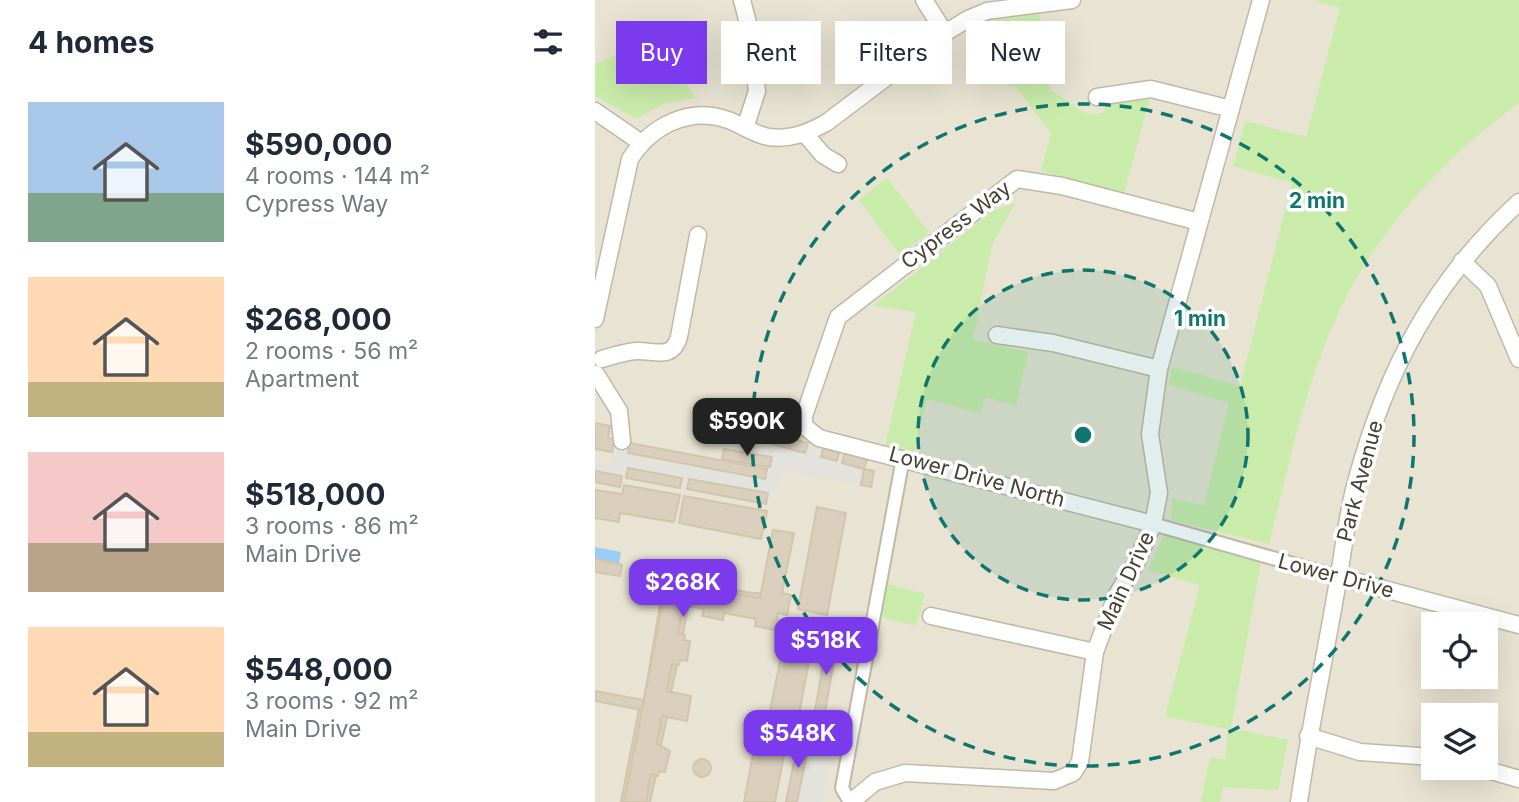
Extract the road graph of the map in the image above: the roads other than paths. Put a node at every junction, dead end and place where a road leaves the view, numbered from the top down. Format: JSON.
{"nodes":[{"id":1,"x":742,"y":0,"type":"edge"},
{"id":2,"x":924,"y":0,"type":"edge"},
{"id":3,"x":1072,"y":0,"type":"edge"},
{"id":4,"x":1261,"y":0,"type":"edge"},
{"id":5,"x":937,"y":21,"type":"edge"},
{"id":6,"x":952,"y":29,"type":"edge"},
{"id":7,"x":878,"y":84,"type":"edge"},
{"id":8,"x":1097,"y":97,"type":"dead end"},
{"id":9,"x":1231,"y":109,"type":"junction"},
{"id":10,"x":595,"y":111,"type":"edge"},
{"id":11,"x":745,"y":128,"type":"junction"},
{"id":12,"x":805,"y":134,"type":"junction"},
{"id":13,"x":640,"y":142,"type":"junction"},
{"id":14,"x":838,"y":164,"type":"dead end"},
{"id":15,"x":1519,"y":201,"type":"edge"},
{"id":16,"x":1199,"y":222,"type":"junction"},
{"id":17,"x":699,"y":235,"type":"dead end"},
{"id":18,"x":1462,"y":261,"type":"junction"},
{"id":19,"x":595,"y":319,"type":"edge"},
{"id":20,"x":996,"y":335,"type":"dead end"},
{"id":21,"x":1519,"y":359,"type":"edge"},
{"id":22,"x":597,"y":364,"type":"edge"},
{"id":23,"x":1159,"y":369,"type":"junction"},
{"id":24,"x":804,"y":426,"type":"joint"},
{"id":25,"x":622,"y":441,"type":"dead end"},
{"id":26,"x":904,"y":458,"type":"junction"},
{"id":27,"x":1153,"y":524,"type":"junction"},
{"id":28,"x":1339,"y":577,"type":"junction"},
{"id":29,"x":931,"y":616,"type":"dead end"},
{"id":30,"x":1519,"y":625,"type":"edge"},
{"id":31,"x":1095,"y":652,"type":"junction"},
{"id":32,"x":1308,"y":736,"type":"junction"},
{"id":33,"x":1421,"y":756,"type":"edge"},
{"id":34,"x":1498,"y":773,"type":"edge"},
{"id":35,"x":1519,"y":779,"type":"edge"},
{"id":36,"x":851,"y":802,"type":"edge"},
{"id":37,"x":1299,"y":802,"type":"edge"}],
"edges":[{"from":1,"to":11,"type":"street"},
{"from":2,"to":5,"type":"street"},
{"from":3,"to":6,"type":"street"},
{"from":4,"to":9,"type":"street","name":"Main Drive"},
{"from":7,"to":12,"type":"street"},
{"from":8,"to":9,"type":"street"},
{"from":9,"to":16,"type":"street","name":"Main Drive"},
{"from":10,"to":13,"type":"street"},
{"from":11,"to":12,"type":"street"},
{"from":11,"to":13,"type":"street"},
{"from":12,"to":14,"type":"street"},
{"from":13,"to":19,"type":"street"},
{"from":15,"to":18,"type":"street","name":"Park Avenue"},
{"from":16,"to":23,"type":"street","name":"Main Drive"},
{"from":16,"to":24,"type":"street","name":"Cypress Way"},
{"from":17,"to":22,"type":"street"},
{"from":18,"to":21,"type":"street"},
{"from":18,"to":28,"type":"street","name":"Park Avenue"},
{"from":20,"to":23,"type":"street"},
{"from":22,"to":25,"type":"street"},
{"from":23,"to":27,"type":"street","name":"Main Drive"},
{"from":24,"to":26,"type":"street","name":"Lower Drive North"},
{"from":26,"to":27,"type":"street","name":"Lower Drive North"},
{"from":26,"to":36,"type":"street"},
{"from":27,"to":28,"type":"street","name":"Lower Drive"},
{"from":27,"to":31,"type":"street","name":"Main Drive"},
{"from":28,"to":30,"type":"street","name":"Lower Drive"},
{"from":28,"to":32,"type":"street","name":"Park Avenue"},
{"from":29,"to":31,"type":"street"},
{"from":31,"to":36,"type":"street","name":"Main Drive"},
{"from":32,"to":33,"type":"street"},
{"from":32,"to":37,"type":"street","name":"Park Avenue"},
{"from":34,"to":35,"type":"street"}]}
